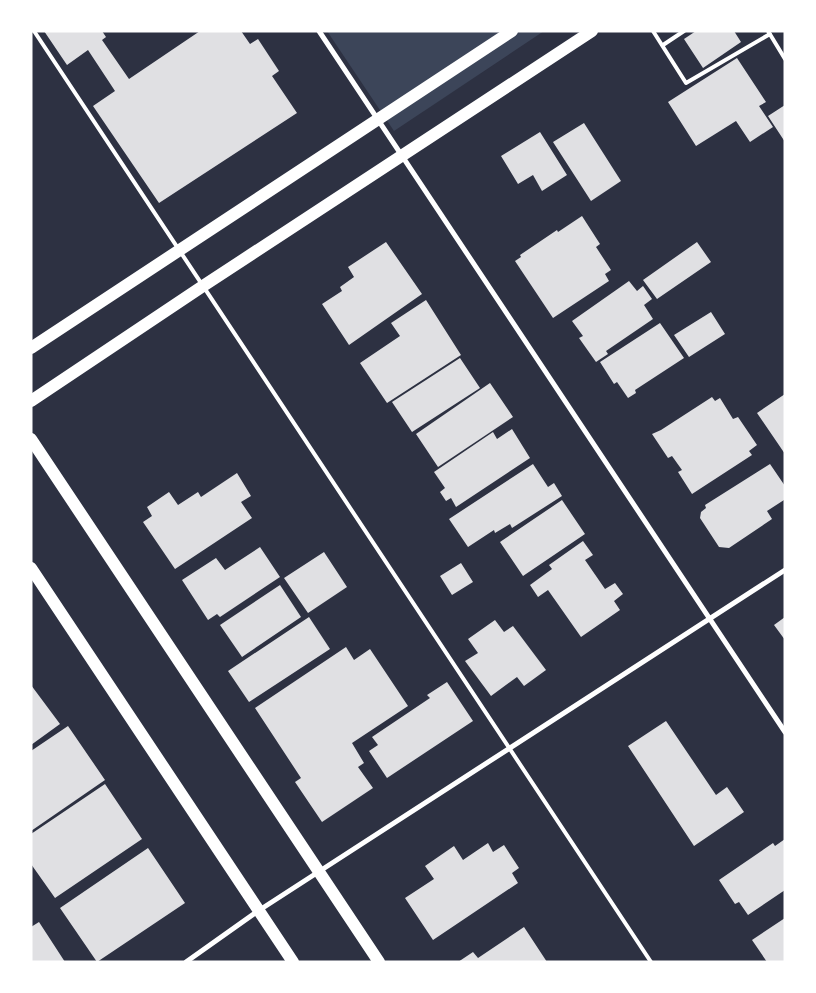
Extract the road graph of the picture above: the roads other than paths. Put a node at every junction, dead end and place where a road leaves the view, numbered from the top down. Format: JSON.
{"nodes":[{"id":1,"x":34,"y":31,"type":"edge"},
{"id":2,"x":319,"y":31,"type":"edge"},
{"id":3,"x":512,"y":31,"type":"edge"},
{"id":4,"x":592,"y":31,"type":"edge"},
{"id":5,"x":654,"y":31,"type":"edge"},
{"id":6,"x":684,"y":31,"type":"edge"},
{"id":7,"x":769,"y":33,"type":"edge"},
{"id":8,"x":663,"y":45,"type":"junction"},
{"id":9,"x":785,"y":59,"type":"edge"},
{"id":10,"x":378,"y":119,"type":"junction"},
{"id":11,"x":402,"y":155,"type":"junction"},
{"id":12,"x":180,"y":250,"type":"junction"},
{"id":13,"x":203,"y":286,"type":"junction"},
{"id":14,"x":31,"y":348,"type":"edge"},
{"id":15,"x":31,"y":402,"type":"edge"},
{"id":16,"x":31,"y":439,"type":"edge"},
{"id":17,"x":31,"y":568,"type":"edge"},
{"id":18,"x":785,"y":570,"type":"edge"},
{"id":19,"x":710,"y":620,"type":"junction"},
{"id":20,"x":785,"y":732,"type":"edge"},
{"id":21,"x":510,"y":749,"type":"junction"},
{"id":22,"x":319,"y":873,"type":"junction"},
{"id":23,"x":258,"y":911,"type":"junction"},
{"id":24,"x":186,"y":962,"type":"edge"},
{"id":25,"x":293,"y":962,"type":"edge"},
{"id":26,"x":379,"y":962,"type":"edge"},
{"id":27,"x":651,"y":962,"type":"edge"}],
"edges":[{"from":1,"to":12,"type":"lane"},
{"from":2,"to":10,"type":"street"},
{"from":3,"to":10,"type":"main road"},
{"from":4,"to":11,"type":"main road"},
{"from":5,"to":8,"type":"lane"},
{"from":6,"to":8,"type":"lane"},
{"from":7,"to":8,"type":"lane"},
{"from":7,"to":9,"type":"lane"},
{"from":10,"to":11,"type":"street"},
{"from":10,"to":12,"type":"main road"},
{"from":11,"to":13,"type":"main road"},
{"from":11,"to":19,"type":"street"},
{"from":12,"to":13,"type":"lane"},
{"from":12,"to":14,"type":"main road"},
{"from":13,"to":15,"type":"main road"},
{"from":13,"to":21,"type":"lane"},
{"from":16,"to":22,"type":"main road"},
{"from":17,"to":23,"type":"main road"},
{"from":18,"to":19,"type":"street"},
{"from":19,"to":20,"type":"street"},
{"from":19,"to":21,"type":"street"},
{"from":21,"to":22,"type":"street"},
{"from":21,"to":27,"type":"lane"},
{"from":22,"to":23,"type":"street"},
{"from":22,"to":26,"type":"main road"},
{"from":23,"to":24,"type":"street"},
{"from":23,"to":25,"type":"main road"}]}
